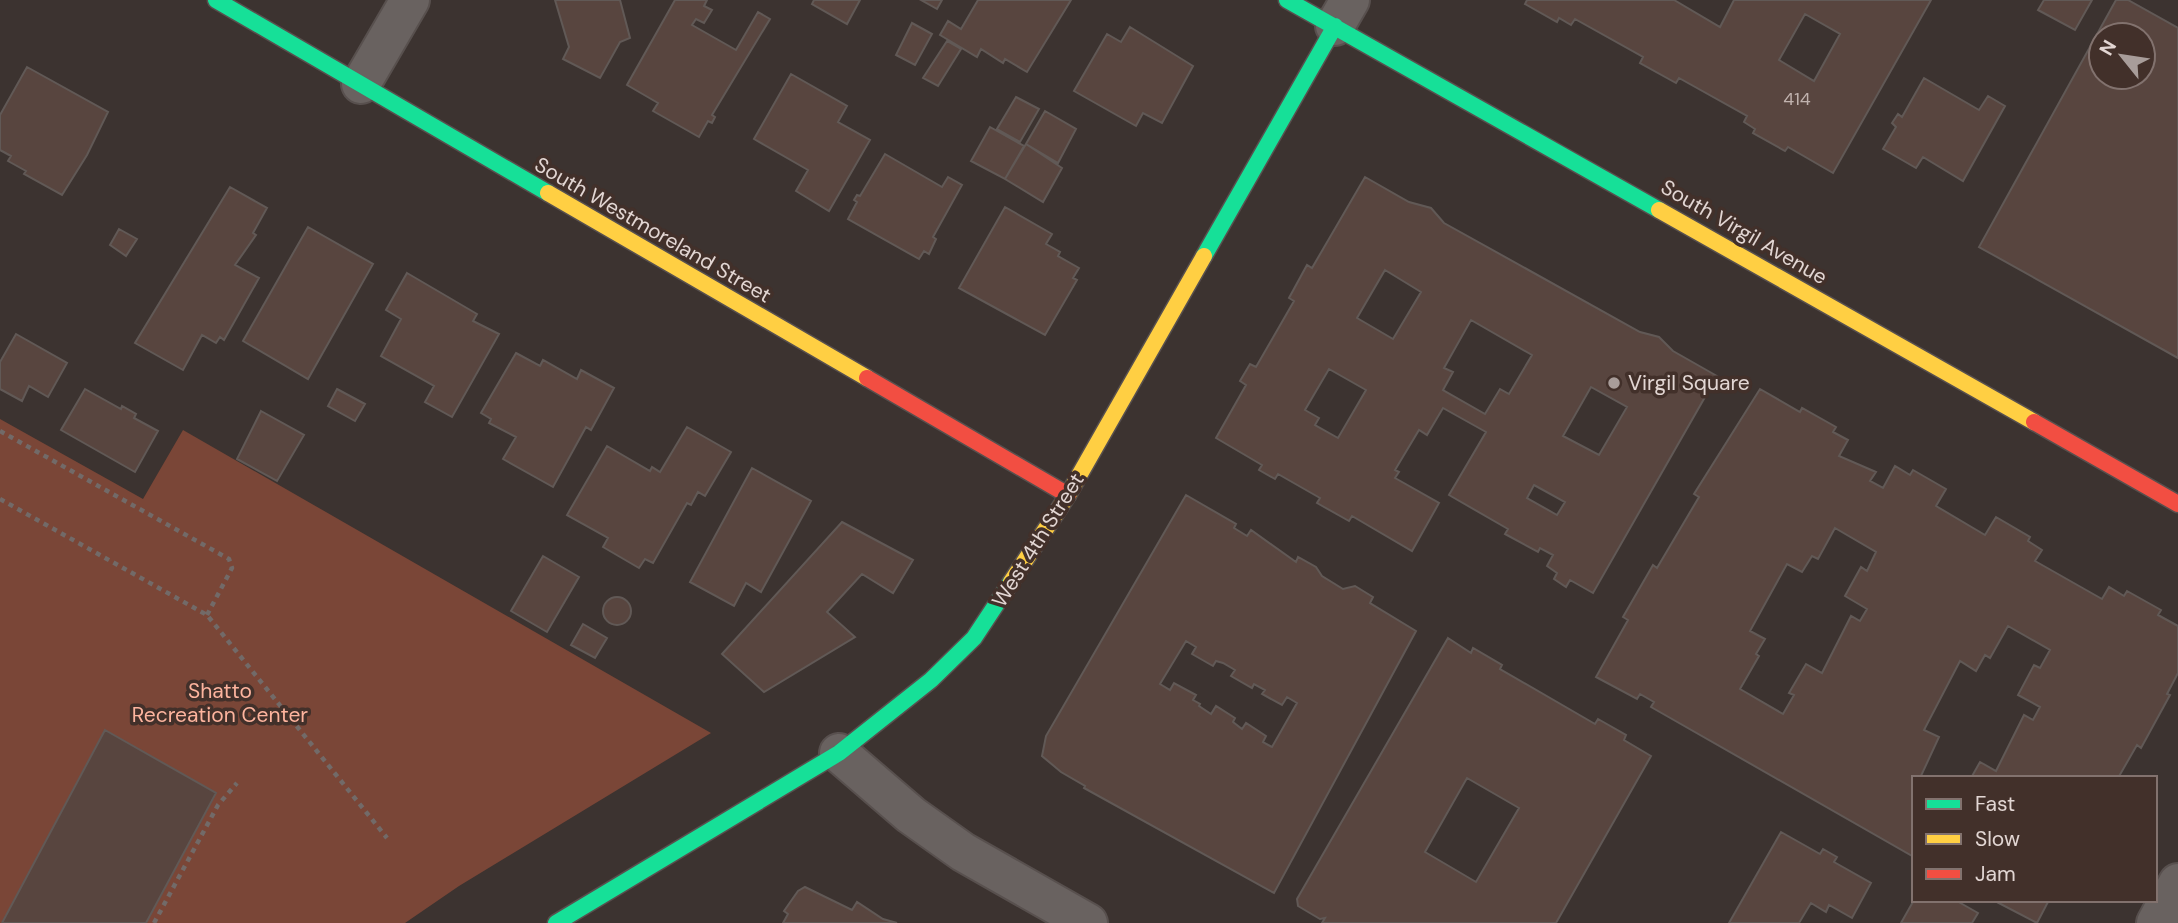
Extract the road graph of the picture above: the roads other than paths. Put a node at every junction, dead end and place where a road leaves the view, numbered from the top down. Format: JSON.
{"nodes":[{"id":1,"x":216,"y":0,"type":"edge"},
{"id":2,"x":410,"y":0,"type":"edge"},
{"id":3,"x":1287,"y":0,"type":"edge"},
{"id":4,"x":1342,"y":13,"type":"edge"},
{"id":5,"x":361,"y":84,"type":"junction"},
{"id":6,"x":1068,"y":495,"type":"junction"},
{"id":7,"x":2178,"y":504,"type":"edge"},
{"id":8,"x":839,"y":752,"type":"junction"},
{"id":9,"x":2178,"y":883,"type":"edge"},
{"id":10,"x":556,"y":923,"type":"edge"},
{"id":11,"x":1088,"y":923,"type":"edge"},
{"id":12,"x":2156,"y":923,"type":"edge"}],
"edges":[{"from":1,"to":5,"type":"street","name":"South Westmoreland Street"},
{"from":2,"to":5,"type":"street"},
{"from":3,"to":4,"type":"street","name":"South Virgil Avenue"},
{"from":4,"to":6,"type":"street","name":"West 4th Street"},
{"from":4,"to":7,"type":"street","name":"South Virgil Avenue"},
{"from":5,"to":6,"type":"street","name":"South Westmoreland Street"},
{"from":6,"to":8,"type":"street","name":"West 4th Street"},
{"from":8,"to":10,"type":"street","name":"West 4th Street"},
{"from":8,"to":11,"type":"street"},
{"from":9,"to":12,"type":"street"}]}
